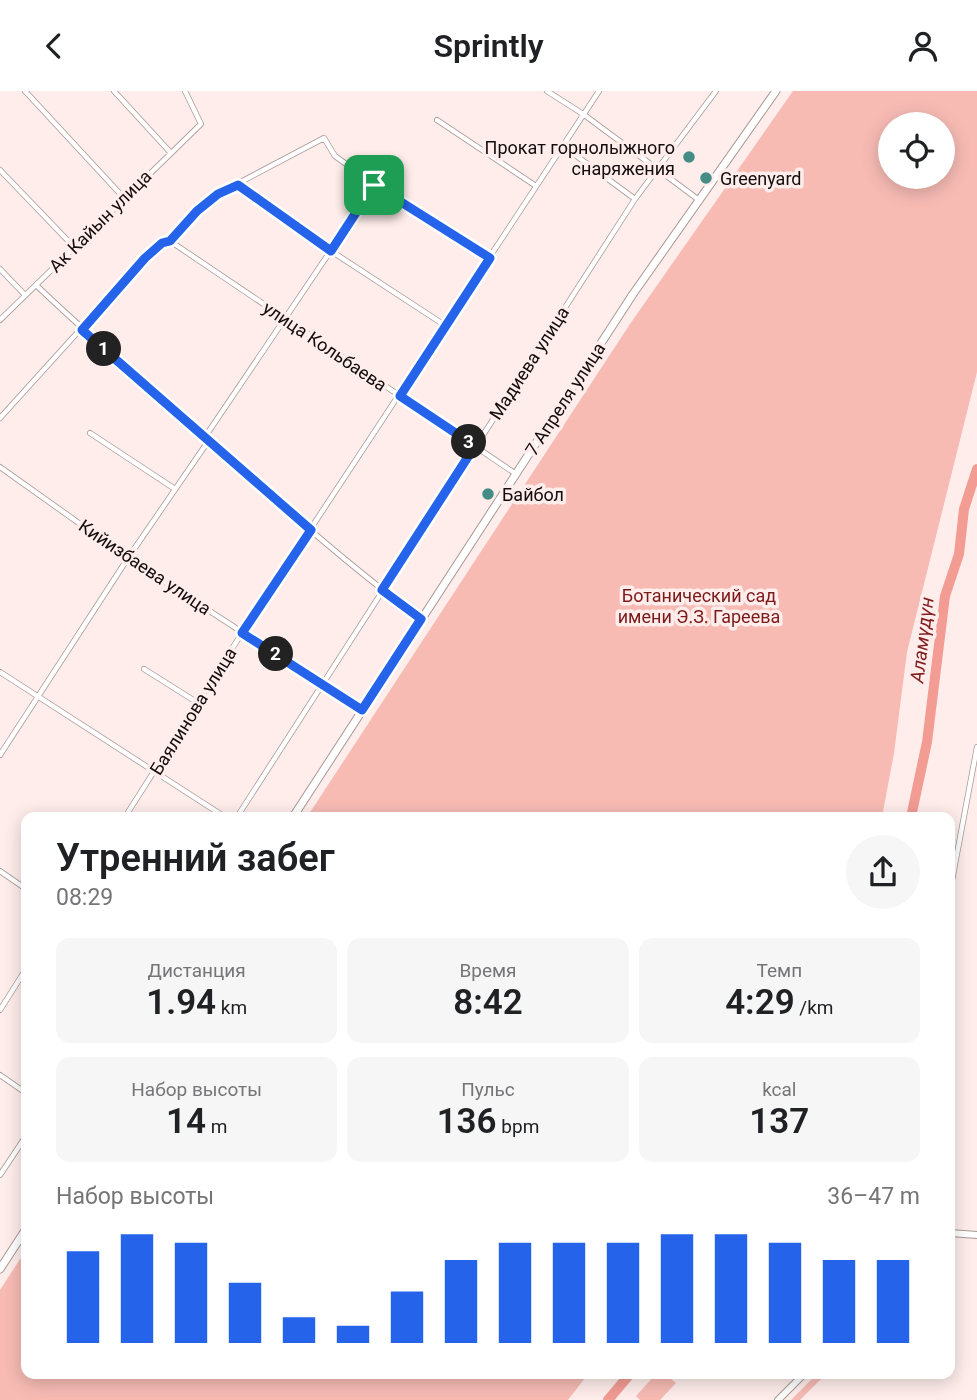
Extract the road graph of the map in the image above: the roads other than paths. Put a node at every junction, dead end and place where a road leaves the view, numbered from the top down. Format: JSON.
{"nodes":[{"id":1,"x":25,"y":91,"type":"edge"},
{"id":2,"x":114,"y":91,"type":"edge"},
{"id":3,"x":185,"y":91,"type":"edge"},
{"id":4,"x":547,"y":91,"type":"edge"},
{"id":5,"x":599,"y":91,"type":"edge"},
{"id":6,"x":716,"y":91,"type":"edge"},
{"id":7,"x":772,"y":93,"type":"edge"},
{"id":8,"x":583,"y":114,"type":"junction"},
{"id":9,"x":437,"y":121,"type":"dead end"},
{"id":10,"x":563,"y":146,"type":"junction"},
{"id":11,"x":170,"y":152,"type":"junction"},
{"id":12,"x":657,"y":167,"type":"junction"},
{"id":13,"x":0,"y":170,"type":"edge"},
{"id":14,"x":238,"y":185,"type":"junction"},
{"id":15,"x":374,"y":185,"type":"junction"},
{"id":16,"x":536,"y":186,"type":"junction"},
{"id":17,"x":124,"y":198,"type":"junction"},
{"id":18,"x":635,"y":199,"type":"junction"},
{"id":19,"x":699,"y":201,"type":"junction"},
{"id":20,"x":170,"y":241,"type":"junction"},
{"id":21,"x":75,"y":248,"type":"junction"},
{"id":22,"x":331,"y":251,"type":"junction"},
{"id":23,"x":490,"y":258,"type":"junction"},
{"id":24,"x":0,"y":269,"type":"edge"},
{"id":25,"x":36,"y":285,"type":"junction"},
{"id":26,"x":25,"y":295,"type":"junction"},
{"id":27,"x":285,"y":318,"type":"junction"},
{"id":28,"x":0,"y":320,"type":"edge"},
{"id":29,"x":446,"y":326,"type":"junction"},
{"id":30,"x":82,"y":330,"type":"junction"},
{"id":31,"x":400,"y":396,"type":"junction"},
{"id":32,"x":0,"y":418,"type":"edge"},
{"id":33,"x":90,"y":433,"type":"dead end"},
{"id":34,"x":207,"y":438,"type":"junction"},
{"id":35,"x":475,"y":446,"type":"junction"},
{"id":36,"x":0,"y":467,"type":"edge"},
{"id":37,"x":516,"y":474,"type":"junction"},
{"id":38,"x":175,"y":489,"type":"junction"},
{"id":39,"x":311,"y":530,"type":"junction"},
{"id":40,"x":128,"y":558,"type":"junction"},
{"id":41,"x":382,"y":590,"type":"junction"},
{"id":42,"x":421,"y":619,"type":"junction"},
{"id":43,"x":242,"y":633,"type":"junction"},
{"id":44,"x":144,"y":669,"type":"dead end"},
{"id":45,"x":0,"y":672,"type":"edge"},
{"id":46,"x":323,"y":683,"type":"junction"},
{"id":47,"x":38,"y":696,"type":"junction"},
{"id":48,"x":198,"y":703,"type":"junction"},
{"id":49,"x":362,"y":710,"type":"junction"},
{"id":50,"x":977,"y":747,"type":"edge"},
{"id":51,"x":0,"y":755,"type":"edge"},
{"id":52,"x":154,"y":772,"type":"junction"},
{"id":53,"x":128,"y":812,"type":"edge"},
{"id":54,"x":217,"y":812,"type":"edge"},
{"id":55,"x":240,"y":812,"type":"edge"},
{"id":56,"x":296,"y":812,"type":"edge"},
{"id":57,"x":955,"y":864,"type":"edge"},
{"id":58,"x":0,"y":871,"type":"edge"},
{"id":59,"x":21,"y":885,"type":"edge"},
{"id":60,"x":21,"y":977,"type":"edge"},
{"id":61,"x":0,"y":1010,"type":"edge"},
{"id":62,"x":0,"y":1075,"type":"edge"},
{"id":63,"x":21,"y":1090,"type":"edge"},
{"id":64,"x":21,"y":1144,"type":"edge"},
{"id":65,"x":0,"y":1175,"type":"edge"},
{"id":66,"x":955,"y":1233,"type":"edge"},
{"id":67,"x":977,"y":1235,"type":"edge"},
{"id":68,"x":21,"y":1237,"type":"edge"},
{"id":69,"x":0,"y":1269,"type":"edge"},
{"id":70,"x":799,"y":1379,"type":"edge"},
{"id":71,"x":778,"y":1400,"type":"edge"}],
"edges":[{"from":1,"to":17,"type":"street"},
{"from":2,"to":11,"type":"street"},
{"from":3,"to":11,"type":"street","name":"Ак Кайын улица"},
{"from":4,"to":8,"type":"street"},
{"from":5,"to":8,"type":"street","name":"Баялинова улица"},
{"from":6,"to":12,"type":"street","name":"Мадиева улица"},
{"from":7,"to":19,"type":"main road","name":"7 Апреля улица"},
{"from":8,"to":10,"type":"street","name":"Баялинова улица"},
{"from":8,"to":12,"type":"street"},
{"from":9,"to":16,"type":"street"},
{"from":10,"to":16,"type":"street","name":"Баялинова улица"},
{"from":10,"to":18,"type":"street"},
{"from":11,"to":17,"type":"street","name":"Ак Кайын улица"},
{"from":12,"to":18,"type":"street","name":"Мадиева улица"},
{"from":12,"to":19,"type":"street"},
{"from":13,"to":21,"type":"street"},
{"from":14,"to":15,"type":"street"},
{"from":14,"to":20,"type":"street"},
{"from":14,"to":22,"type":"street"},
{"from":15,"to":22,"type":"street"},
{"from":15,"to":23,"type":"street"},
{"from":16,"to":23,"type":"street","name":"Баялинова улица"},
{"from":17,"to":21,"type":"street","name":"Ак Кайын улица"},
{"from":18,"to":35,"type":"street","name":"Мадиева улица"},
{"from":19,"to":37,"type":"main road","name":"7 Апреля улица"},
{"from":20,"to":27,"type":"street","name":"улица Кольбаева"},
{"from":20,"to":30,"type":"street"},
{"from":21,"to":25,"type":"street","name":"Ак Кайын улица"},
{"from":22,"to":27,"type":"street"},
{"from":22,"to":29,"type":"street"},
{"from":23,"to":29,"type":"street","name":"Баялинова улица"},
{"from":24,"to":26,"type":"street"},
{"from":25,"to":26,"type":"street","name":"Ак Кайын улица"},
{"from":25,"to":30,"type":"street"},
{"from":26,"to":28,"type":"street","name":"Ак Кайын улица"},
{"from":27,"to":31,"type":"street","name":"улица Кольбаева"},
{"from":27,"to":34,"type":"street"},
{"from":29,"to":31,"type":"street","name":"Баялинова улица"},
{"from":30,"to":32,"type":"street"},
{"from":30,"to":34,"type":"street"},
{"from":31,"to":35,"type":"street","name":"улица Кольбаева"},
{"from":31,"to":39,"type":"street","name":"Баялинова улица"},
{"from":33,"to":38,"type":"street"},
{"from":34,"to":38,"type":"street"},
{"from":34,"to":39,"type":"street"},
{"from":35,"to":37,"type":"street","name":"улица Кольбаева"},
{"from":35,"to":41,"type":"street","name":"Мадиева улица"},
{"from":36,"to":40,"type":"street","name":"Кийизбаева улица"},
{"from":37,"to":42,"type":"main road","name":"7 Апреля улица"},
{"from":38,"to":40,"type":"street"},
{"from":39,"to":41,"type":"street"},
{"from":39,"to":43,"type":"street","name":"Баялинова улица"},
{"from":40,"to":43,"type":"street","name":"Кийизбаева улица"},
{"from":40,"to":47,"type":"street"},
{"from":41,"to":42,"type":"street"},
{"from":41,"to":46,"type":"street","name":"Мадиева улица"},
{"from":42,"to":49,"type":"main road","name":"7 Апреля улица"},
{"from":43,"to":46,"type":"street","name":"Кийизбаева улица"},
{"from":43,"to":48,"type":"street","name":"Баялинова улица"},
{"from":44,"to":48,"type":"street"},
{"from":45,"to":47,"type":"street"},
{"from":46,"to":49,"type":"street","name":"Кийизбаева улица"},
{"from":46,"to":55,"type":"street","name":"Мадиева улица"},
{"from":47,"to":51,"type":"street"},
{"from":47,"to":52,"type":"street"},
{"from":48,"to":52,"type":"street","name":"Баялинова улица"},
{"from":49,"to":56,"type":"main road","name":"7 Апреля улица"},
{"from":50,"to":57,"type":"street"},
{"from":52,"to":53,"type":"street","name":"Баялинова улица"},
{"from":52,"to":54,"type":"street"},
{"from":58,"to":59,"type":"street"},
{"from":60,"to":61,"type":"street"},
{"from":62,"to":63,"type":"street"},
{"from":64,"to":65,"type":"street"},
{"from":66,"to":67,"type":"main road"},
{"from":68,"to":69,"type":"main road"},
{"from":70,"to":71,"type":"main road"}]}
